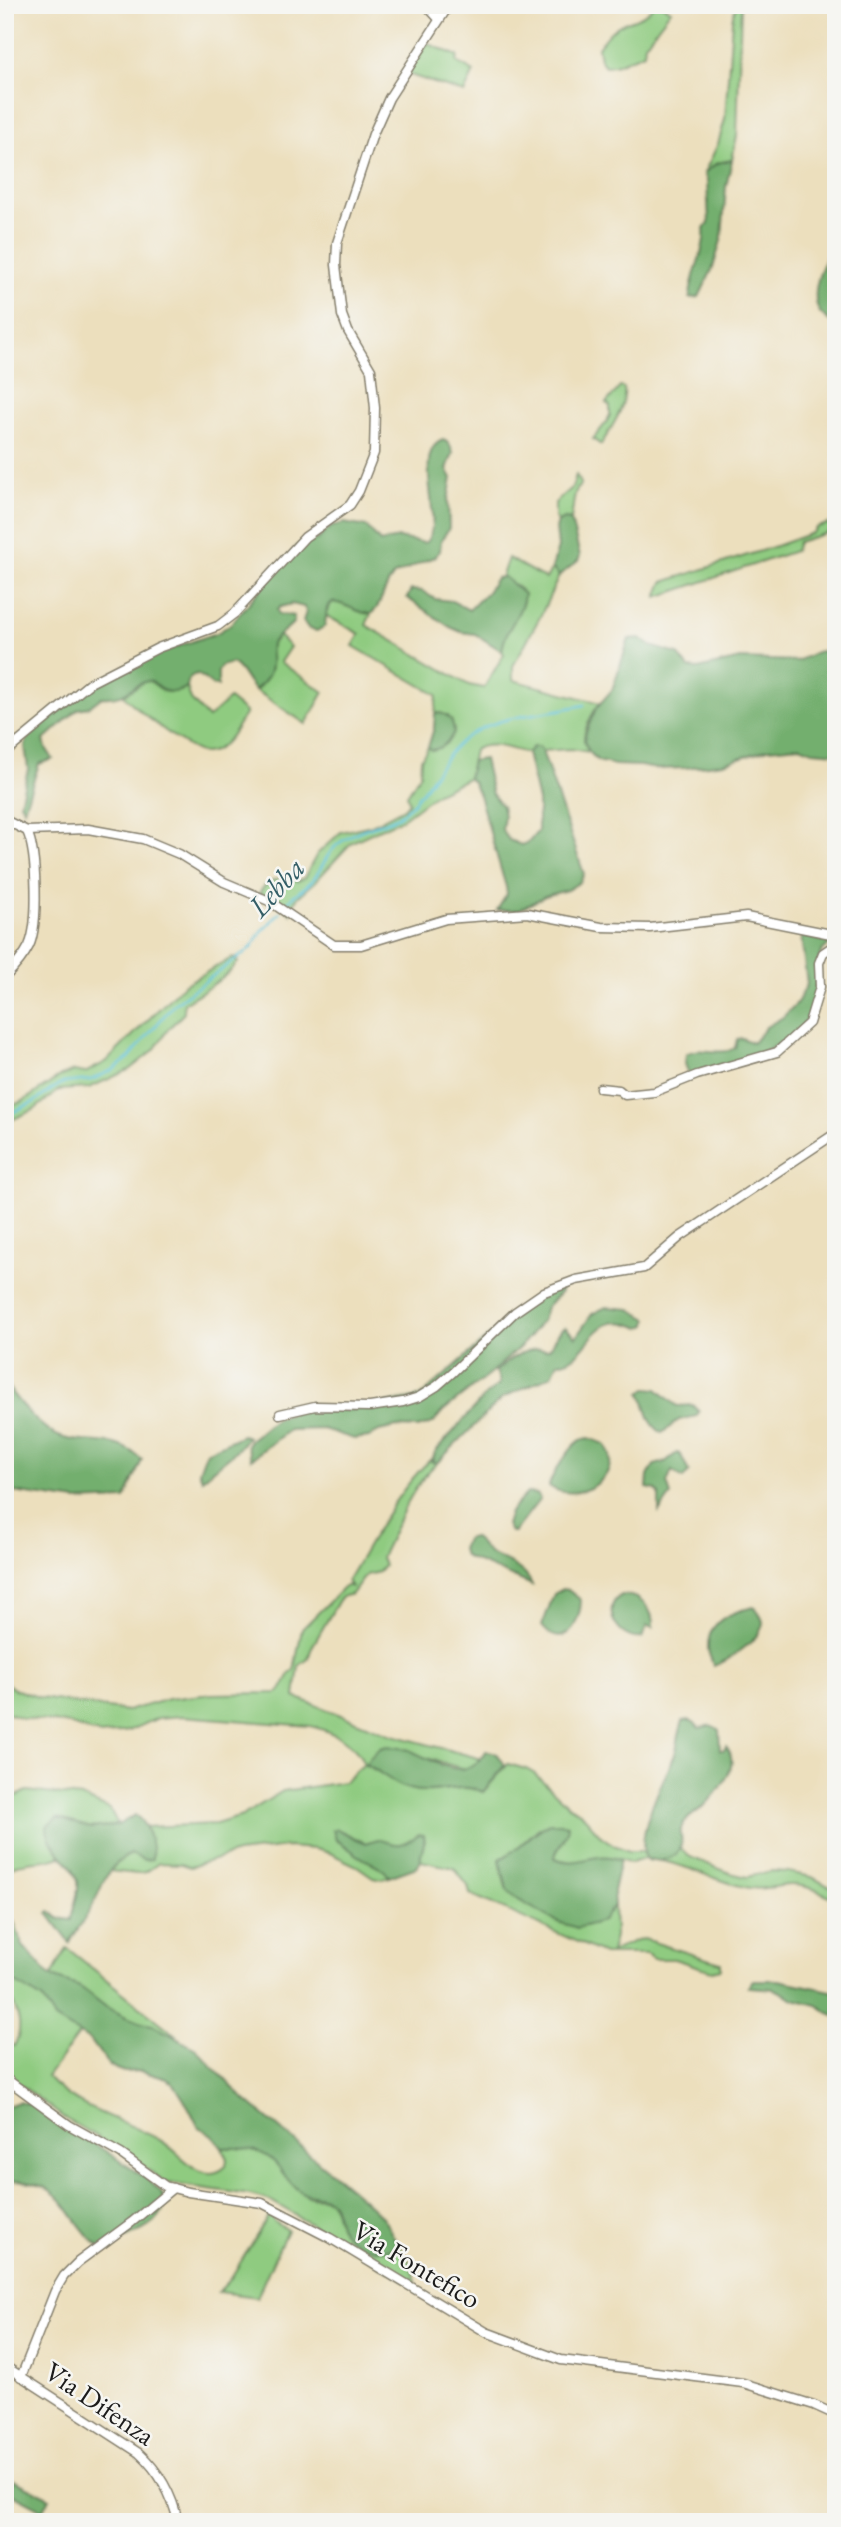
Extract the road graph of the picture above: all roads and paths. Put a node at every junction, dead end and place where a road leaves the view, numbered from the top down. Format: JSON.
{"nodes":[{"id":1,"x":426,"y":5,"type":"edge"},
{"id":2,"x":449,"y":5,"type":"edge"},
{"id":3,"x":439,"y":19,"type":"junction"},
{"id":4,"x":5,"y":753,"type":"edge"},
{"id":5,"x":5,"y":820,"type":"edge"},
{"id":6,"x":27,"y":831,"type":"junction"},
{"id":7,"x":836,"y":935,"type":"edge"},
{"id":8,"x":836,"y":944,"type":"edge"},
{"id":9,"x":5,"y":977,"type":"edge"},
{"id":10,"x":600,"y":1088,"type":"dead end"},
{"id":11,"x":836,"y":1133,"type":"edge"},
{"id":12,"x":280,"y":1414,"type":"dead end"},
{"id":13,"x":5,"y":2078,"type":"edge"},
{"id":14,"x":173,"y":2188,"type":"junction"},
{"id":15,"x":5,"y":2366,"type":"edge"},
{"id":16,"x":21,"y":2377,"type":"junction"},
{"id":17,"x":836,"y":2415,"type":"edge"},
{"id":18,"x":178,"y":2522,"type":"edge"}],
"edges":[{"from":1,"to":3,"type":"street"},
{"from":2,"to":3,"type":"street"},
{"from":3,"to":4,"type":"street"},
{"from":5,"to":6,"type":"street"},
{"from":6,"to":7,"type":"street"},
{"from":6,"to":9,"type":"street"},
{"from":8,"to":10,"type":"street"},
{"from":11,"to":12,"type":"street"},
{"from":13,"to":14,"type":"street","name":"Via Fontefico"},
{"from":14,"to":16,"type":"street"},
{"from":14,"to":17,"type":"street","name":"Via Fontefico"},
{"from":15,"to":16,"type":"street","name":"Via Difenza"},
{"from":16,"to":18,"type":"street","name":"Via Difenza"}]}
